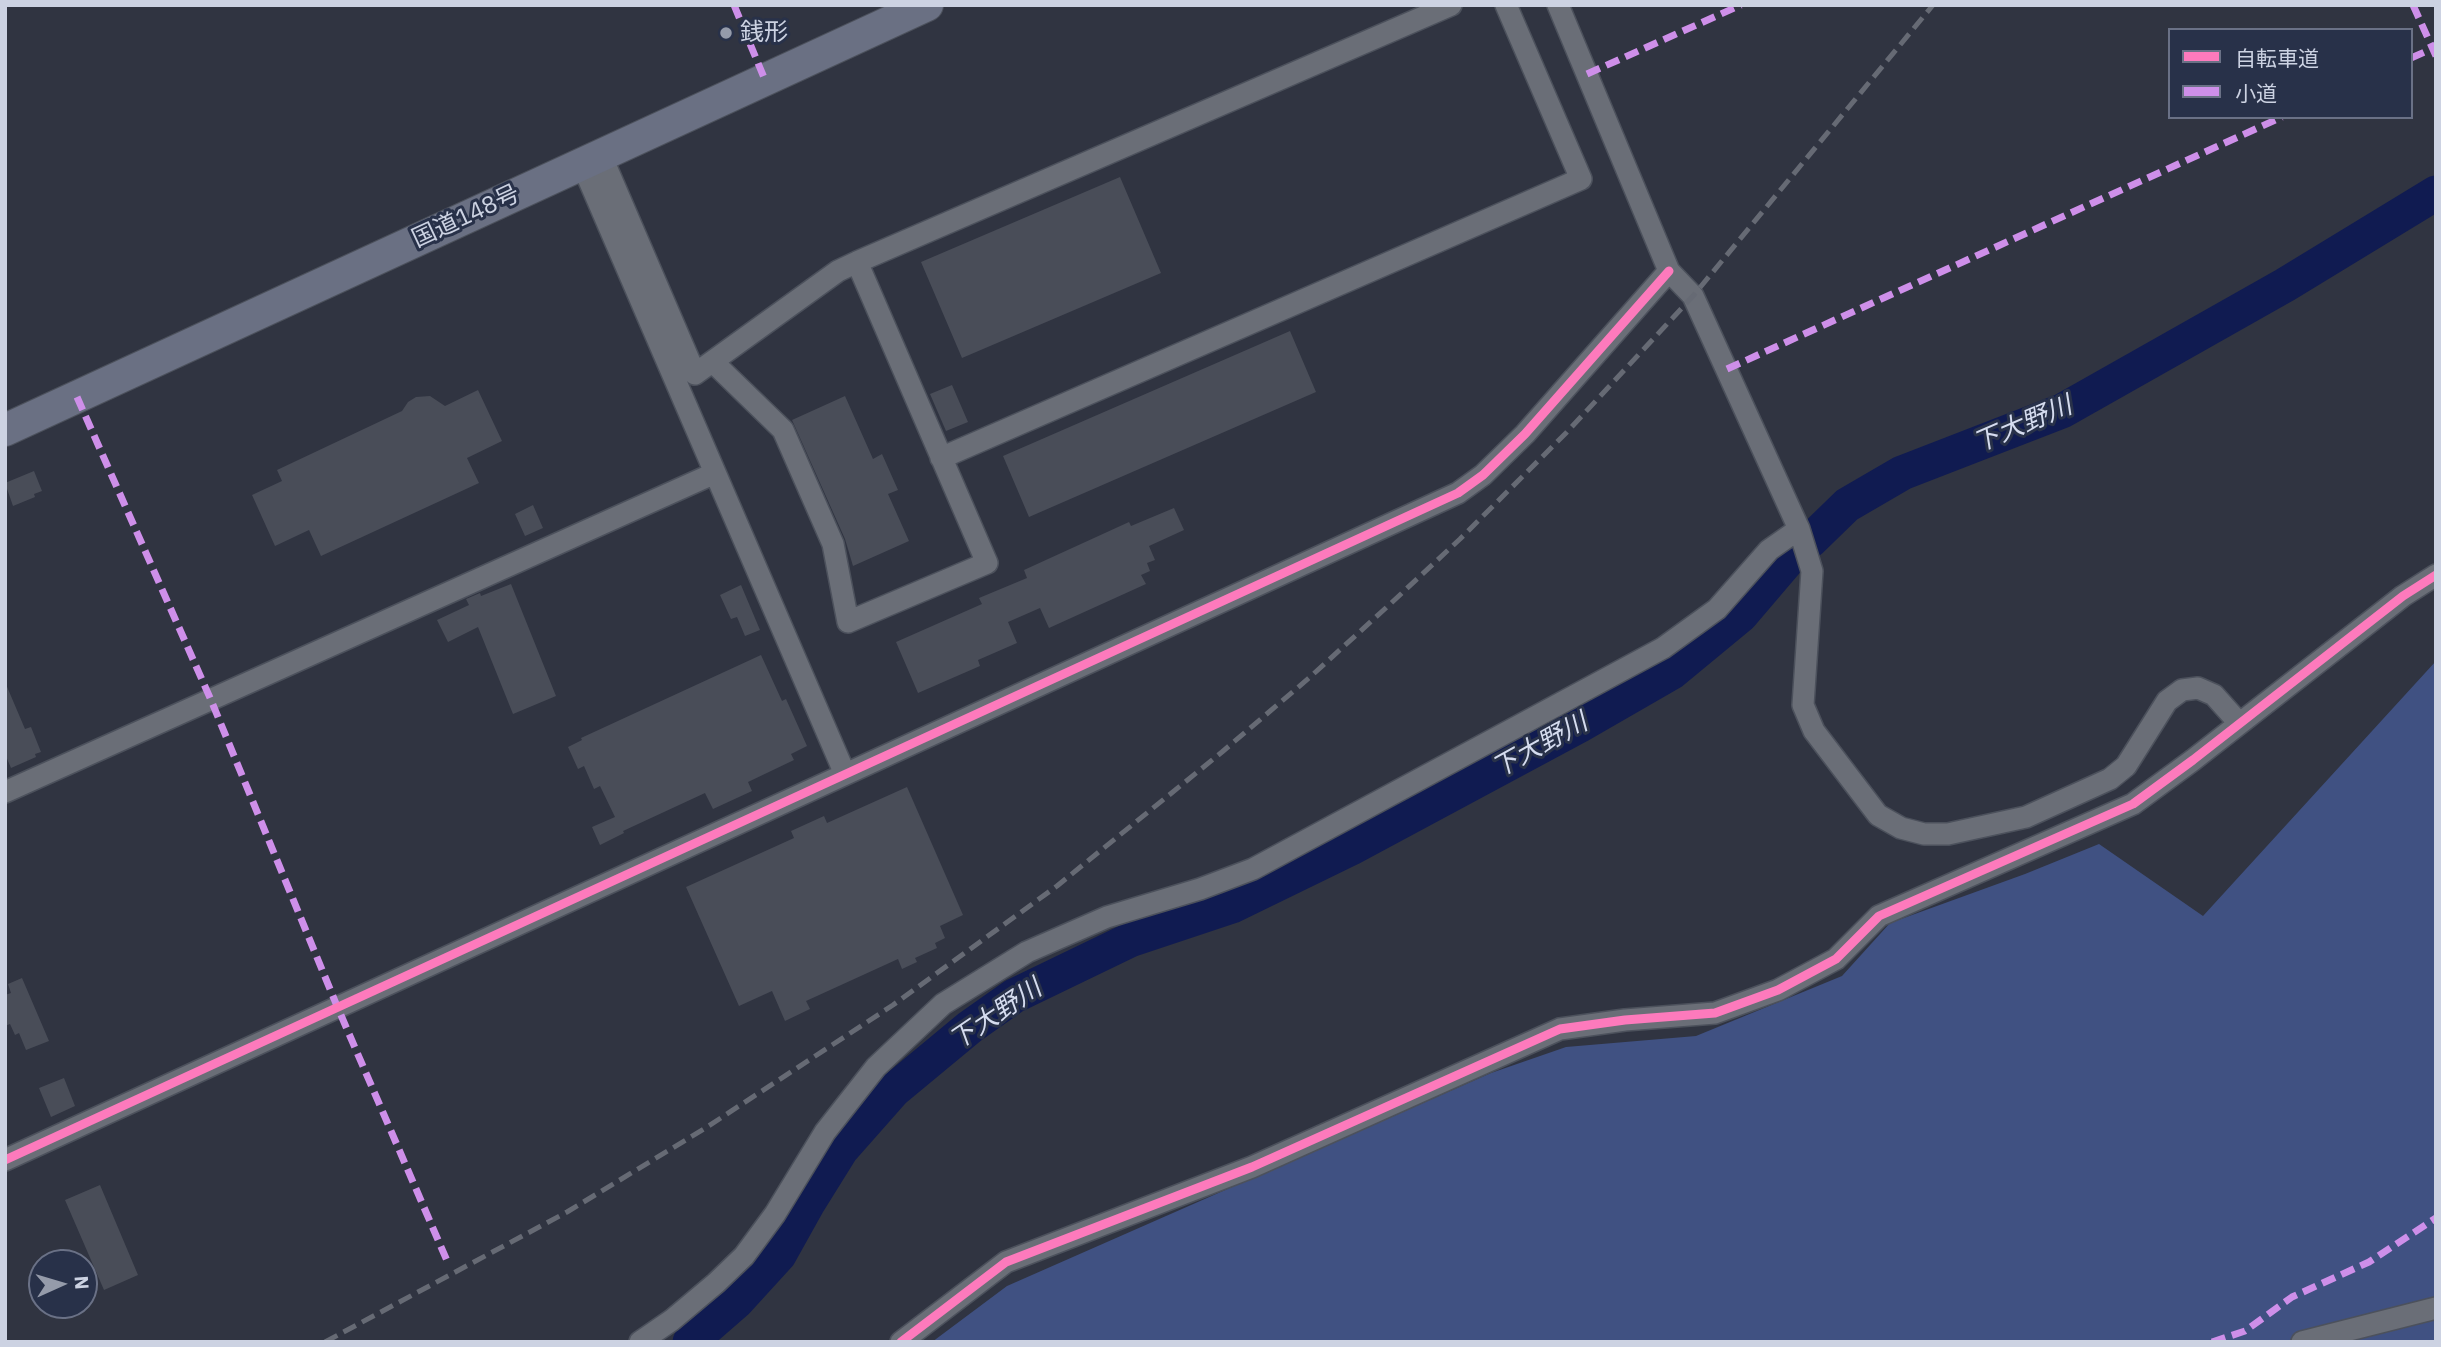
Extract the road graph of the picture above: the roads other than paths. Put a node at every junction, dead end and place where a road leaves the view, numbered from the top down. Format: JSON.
{"nodes":[{"id":1,"x":927,"y":5,"type":"edge"},
{"id":2,"x":1451,"y":5,"type":"edge"},
{"id":3,"x":1506,"y":5,"type":"edge"},
{"id":4,"x":1558,"y":5,"type":"edge"},
{"id":5,"x":592,"y":160,"type":"junction"},
{"id":6,"x":857,"y":262,"type":"junction"},
{"id":7,"x":1669,"y":271,"type":"junction"},
{"id":8,"x":714,"y":363,"type":"junction"},
{"id":9,"x":5,"y":430,"type":"edge"},
{"id":10,"x":942,"y":458,"type":"junction"},
{"id":11,"x":715,"y":473,"type":"junction"},
{"id":12,"x":1799,"y":528,"type":"junction"},
{"id":13,"x":2436,"y":575,"type":"edge"},
{"id":14,"x":2239,"y":723,"type":"junction"},
{"id":15,"x":845,"y":774,"type":"junction"},
{"id":16,"x":5,"y":792,"type":"edge"},
{"id":17,"x":5,"y":1160,"type":"edge"},
{"id":18,"x":2436,"y":1308,"type":"edge"},
{"id":19,"x":640,"y":1342,"type":"edge"},
{"id":20,"x":901,"y":1342,"type":"edge"},
{"id":21,"x":2302,"y":1342,"type":"edge"}],
"edges":[{"from":1,"to":5,"type":"highway","name":"国道148号"},
{"from":2,"to":6,"type":"street"},
{"from":3,"to":10,"type":"street"},
{"from":4,"to":7,"type":"street"},
{"from":5,"to":8,"type":"street"},
{"from":5,"to":9,"type":"highway","name":"国道148号"},
{"from":5,"to":11,"type":"street"},
{"from":6,"to":8,"type":"street"},
{"from":6,"to":10,"type":"street"},
{"from":7,"to":12,"type":"street"},
{"from":7,"to":15,"type":"street"},
{"from":8,"to":10,"type":"street"},
{"from":11,"to":15,"type":"street"},
{"from":11,"to":16,"type":"street"},
{"from":12,"to":14,"type":"street"},
{"from":12,"to":19,"type":"street"},
{"from":13,"to":14,"type":"street"},
{"from":14,"to":20,"type":"street"},
{"from":15,"to":17,"type":"street"},
{"from":18,"to":21,"type":"street"}]}
